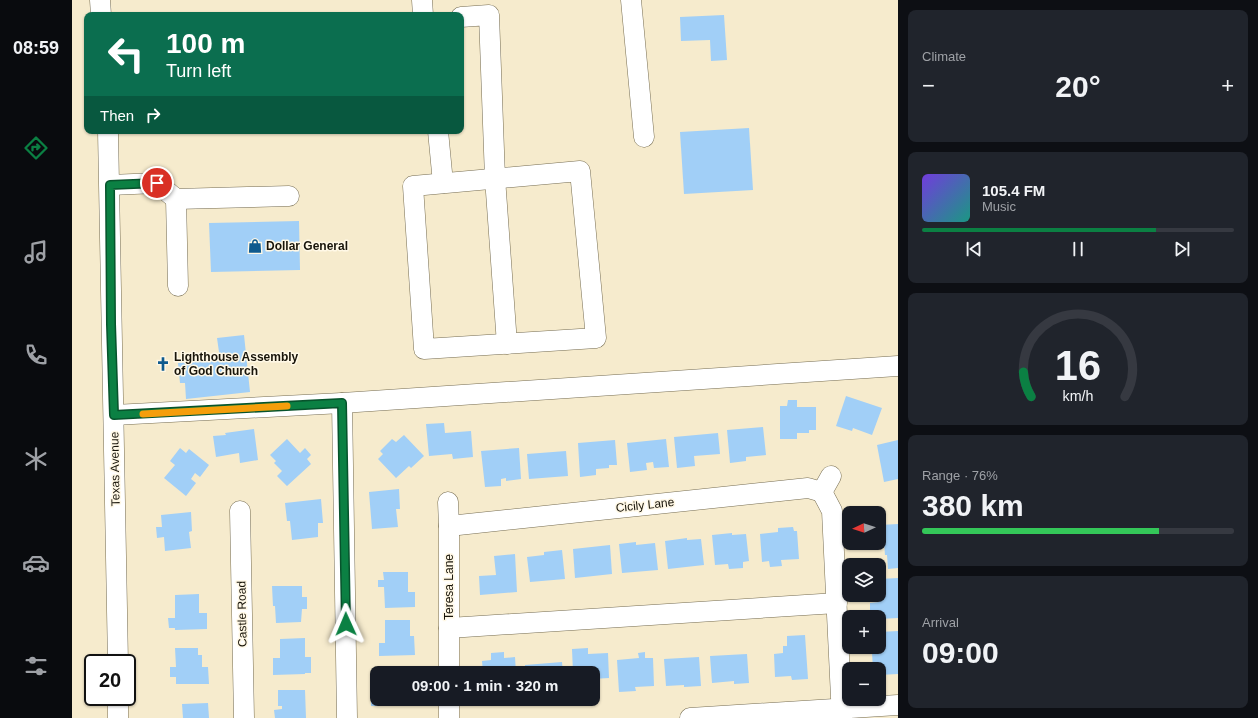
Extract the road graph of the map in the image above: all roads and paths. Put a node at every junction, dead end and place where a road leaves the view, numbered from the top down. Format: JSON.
{"nodes":[{"id":1,"x":100,"y":0,"type":"edge"},
{"id":2,"x":422,"y":0,"type":"edge"},
{"id":3,"x":632,"y":0,"type":"edge"},
{"id":4,"x":101,"y":12,"type":"edge"},
{"id":5,"x":423,"y":12,"type":"edge"},
{"id":6,"x":464,"y":17,"type":"edge"},
{"id":7,"x":108,"y":134,"type":"edge"},
{"id":8,"x":438,"y":134,"type":"edge"},
{"id":9,"x":644,"y":137,"type":"dead end"},
{"id":10,"x":495,"y":178,"type":"junction"},
{"id":11,"x":443,"y":183,"type":"junction"},
{"id":12,"x":110,"y":185,"type":"junction"},
{"id":13,"x":289,"y":196,"type":"dead end"},
{"id":14,"x":176,"y":199,"type":"junction"},
{"id":15,"x":178,"y":286,"type":"dead end"},
{"id":16,"x":507,"y":344,"type":"junction"},
{"id":17,"x":898,"y":366,"type":"edge"},
{"id":18,"x":342,"y":403,"type":"junction"},
{"id":19,"x":114,"y":415,"type":"junction"},
{"id":20,"x":448,"y":502,"type":"dead end"},
{"id":21,"x":240,"y":511,"type":"dead end"},
{"id":22,"x":449,"y":526,"type":"junction"},
{"id":23,"x":837,"y":603,"type":"junction"},
{"id":24,"x":449,"y":628,"type":"junction"},
{"id":25,"x":118,"y":654,"type":"edge"},
{"id":26,"x":449,"y":666,"type":"edge"},
{"id":27,"x":898,"y":705,"type":"edge"},
{"id":28,"x":118,"y":706,"type":"edge"},
{"id":29,"x":449,"y":706,"type":"edge"},
{"id":30,"x":842,"y":713,"type":"edge"},
{"id":31,"x":118,"y":718,"type":"edge"},
{"id":32,"x":244,"y":718,"type":"edge"},
{"id":33,"x":347,"y":718,"type":"edge"},
{"id":34,"x":449,"y":718,"type":"edge"},
{"id":35,"x":690,"y":718,"type":"edge"}],
"edges":[{"from":1,"to":4,"type":"street"},
{"from":2,"to":5,"type":"street"},
{"from":3,"to":9,"type":"street"},
{"from":6,"to":10,"type":"street"},
{"from":7,"to":12,"type":"street","name":"Texas Avenue"},
{"from":8,"to":11,"type":"street"},
{"from":10,"to":11,"type":"street"},
{"from":10,"to":16,"type":"street"},
{"from":10,"to":16,"type":"street"},
{"from":11,"to":16,"type":"street"},
{"from":12,"to":14,"type":"street"},
{"from":12,"to":19,"type":"street","name":"Texas Avenue"},
{"from":13,"to":14,"type":"street"},
{"from":14,"to":15,"type":"street"},
{"from":17,"to":18,"type":"street"},
{"from":18,"to":19,"type":"street"},
{"from":18,"to":33,"type":"street"},
{"from":19,"to":25,"type":"street","name":"Texas Avenue"},
{"from":20,"to":22,"type":"street","name":"Teresa Lane"},
{"from":21,"to":32,"type":"street","name":"Castle Road"},
{"from":22,"to":23,"type":"street","name":"Cicily Lane"},
{"from":22,"to":24,"type":"street","name":"Teresa Lane"},
{"from":23,"to":24,"type":"street"},
{"from":23,"to":30,"type":"street"},
{"from":24,"to":26,"type":"street","name":"Teresa Lane"},
{"from":27,"to":30,"type":"street"},
{"from":28,"to":31,"type":"street"},
{"from":29,"to":34,"type":"street"},
{"from":30,"to":35,"type":"street"}]}
